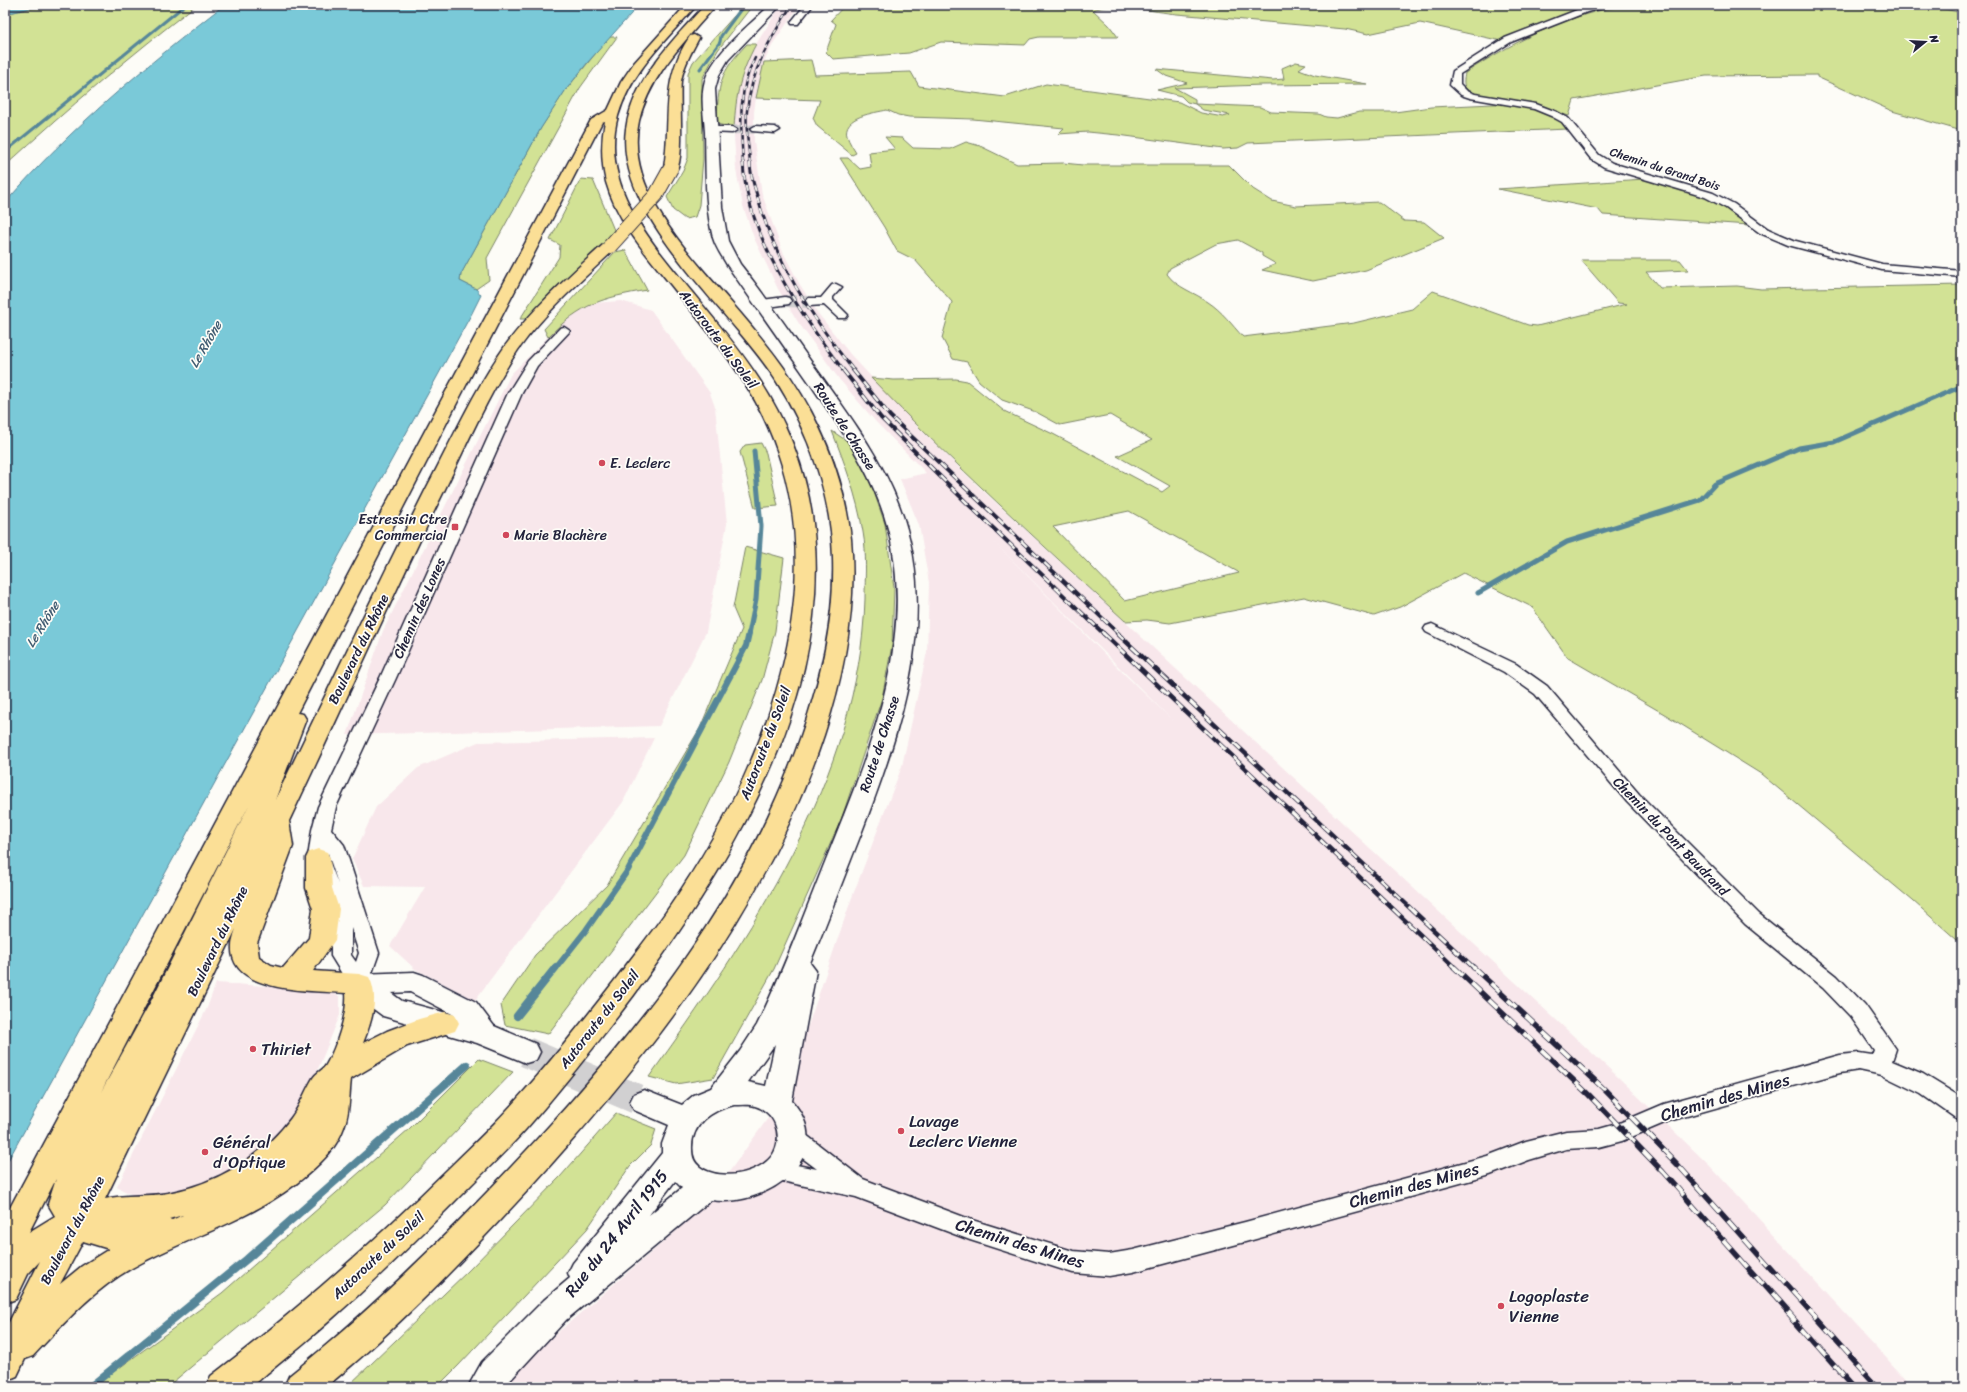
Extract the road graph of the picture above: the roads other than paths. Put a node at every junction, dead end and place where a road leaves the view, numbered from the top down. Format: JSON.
{"nodes":[{"id":1,"x":692,"y":5,"type":"edge"},
{"id":2,"x":711,"y":5,"type":"edge"},
{"id":3,"x":776,"y":5,"type":"edge"},
{"id":4,"x":809,"y":5,"type":"edge"},
{"id":5,"x":1608,"y":5,"type":"edge"},
{"id":6,"x":795,"y":22,"type":"dead end"},
{"id":7,"x":690,"y":28,"type":"junction"},
{"id":8,"x":614,"y":112,"type":"junction"},
{"id":9,"x":755,"y":129,"type":"tunnel mouth"},
{"id":10,"x":711,"y":130,"type":"junction"},
{"id":11,"x":732,"y":130,"type":"tunnel mouth"},
{"id":12,"x":775,"y":130,"type":"dead end"},
{"id":13,"x":1962,"y":274,"type":"edge"},
{"id":14,"x":836,"y":287,"type":"dead end"},
{"id":15,"x":785,"y":301,"type":"tunnel mouth"},
{"id":16,"x":827,"y":301,"type":"junction"},
{"id":17,"x":809,"y":302,"type":"tunnel mouth"},
{"id":18,"x":762,"y":304,"type":"junction"},
{"id":19,"x":842,"y":315,"type":"dead end"},
{"id":20,"x":564,"y":331,"type":"dead end"},
{"id":21,"x":1432,"y":629,"type":"dead end"},
{"id":22,"x":317,"y":655,"type":"junction"},
{"id":23,"x":278,"y":819,"type":"junction"},
{"id":24,"x":321,"y":830,"type":"junction"},
{"id":25,"x":318,"y":858,"type":"junction"},
{"id":26,"x":812,"y":928,"type":"junction"},
{"id":27,"x":289,"y":978,"type":"junction"},
{"id":28,"x":359,"y":984,"type":"junction"},
{"id":29,"x":445,"y":1024,"type":"junction"},
{"id":30,"x":484,"y":1034,"type":"junction"},
{"id":31,"x":526,"y":1052,"type":"tunnel mouth"},
{"id":32,"x":1879,"y":1066,"type":"junction"},
{"id":33,"x":338,"y":1072,"type":"junction"},
{"id":34,"x":721,"y":1096,"type":"junction"},
{"id":35,"x":644,"y":1102,"type":"tunnel mouth"},
{"id":36,"x":777,"y":1104,"type":"junction"},
{"id":37,"x":1962,"y":1111,"type":"edge"},
{"id":38,"x":686,"y":1119,"type":"junction"},
{"id":39,"x":792,"y":1138,"type":"junction"},
{"id":40,"x":677,"y":1156,"type":"junction"},
{"id":41,"x":776,"y":1171,"type":"junction"},
{"id":42,"x":706,"y":1186,"type":"junction"},
{"id":43,"x":858,"y":1187,"type":"junction"},
{"id":44,"x":79,"y":1220,"type":"junction"},
{"id":45,"x":181,"y":1230,"type":"junction"},
{"id":46,"x":5,"y":1246,"type":"edge"},
{"id":47,"x":5,"y":1289,"type":"edge"},
{"id":48,"x":555,"y":1310,"type":"junction"},
{"id":49,"x":7,"y":1361,"type":"edge"},
{"id":50,"x":223,"y":1387,"type":"edge"},
{"id":51,"x":301,"y":1387,"type":"edge"},
{"id":52,"x":485,"y":1387,"type":"edge"}],
"edges":[{"from":1,"to":8,"type":"highway","name":"Autoroute du Soleil"},
{"from":2,"to":7,"type":"highway","name":"Autoroute du Soleil"},
{"from":3,"to":10,"type":"main road","name":"Route de Chasse"},
{"from":4,"to":6,"type":"street"},
{"from":5,"to":13,"type":"street","name":"Chemin du Grand Bois"},
{"from":7,"to":23,"type":"highway","name":"Boulevard du Rhône","bridge":true},
{"from":7,"to":51,"type":"highway","name":"Autoroute du Soleil"},
{"from":8,"to":22,"type":"highway"},
{"from":8,"to":50,"type":"highway","name":"Autoroute du Soleil"},
{"from":9,"to":12,"type":"street"},
{"from":10,"to":11,"type":"street"},
{"from":10,"to":18,"type":"main road","name":"Route de Chasse"},
{"from":14,"to":16,"type":"street"},
{"from":15,"to":18,"type":"street"},
{"from":16,"to":17,"type":"street"},
{"from":16,"to":19,"type":"street"},
{"from":18,"to":26,"type":"main road","name":"Route de Chasse"},
{"from":20,"to":24,"type":"street","name":"Chemin des Lones"},
{"from":21,"to":32,"type":"street","name":"Chemin du Pont Baudrand"},
{"from":22,"to":44,"type":"highway"},
{"from":22,"to":46,"type":"highway"},
{"from":23,"to":27,"type":"highway"},
{"from":23,"to":44,"type":"highway","name":"Boulevard du Rhône"},
{"from":24,"to":25,"type":"street","name":"Chemin des Lones"},
{"from":24,"to":28,"type":"street"},
{"from":25,"to":27,"type":"highway"},
{"from":25,"to":28,"type":"street","name":"Chemin des Lones"},
{"from":26,"to":34,"type":"main road","name":"Route de Chasse"},
{"from":26,"to":36,"type":"main road","name":"Route de Chasse"},
{"from":27,"to":28,"type":"highway"},
{"from":28,"to":29,"type":"main road","name":"Chemin des Lones"},
{"from":28,"to":30,"type":"main road"},
{"from":28,"to":33,"type":"highway"},
{"from":29,"to":30,"type":"main road","name":"Chemin des Lones"},
{"from":29,"to":33,"type":"highway"},
{"from":30,"to":31,"type":"main road","name":"Chemin des Lones"},
{"from":32,"to":37,"type":"street","name":"Chemin des Mines"},
{"from":32,"to":43,"type":"street","name":"Chemin des Mines"},
{"from":33,"to":44,"type":"highway"},
{"from":33,"to":45,"type":"highway"},
{"from":34,"to":36,"type":"main road"},
{"from":34,"to":38,"type":"main road"},
{"from":35,"to":38,"type":"main road"},
{"from":36,"to":39,"type":"main road"},
{"from":38,"to":40,"type":"main road"},
{"from":39,"to":41,"type":"main road"},
{"from":39,"to":43,"type":"street","name":"Chemin des Mines"},
{"from":40,"to":42,"type":"main road"},
{"from":40,"to":48,"type":"main road","name":"Rue du 24 Avril 1915"},
{"from":41,"to":42,"type":"main road"},
{"from":41,"to":43,"type":"street","name":"Chemin des Mines"},
{"from":42,"to":48,"type":"main road","name":"Rue du 24 Avril 1915"},
{"from":44,"to":45,"type":"highway"},
{"from":44,"to":47,"type":"highway"},
{"from":44,"to":49,"type":"highway","name":"Boulevard du Rhône"},
{"from":45,"to":49,"type":"highway"},
{"from":48,"to":52,"type":"main road","name":"Rue du 24 Avril 1915"}]}
